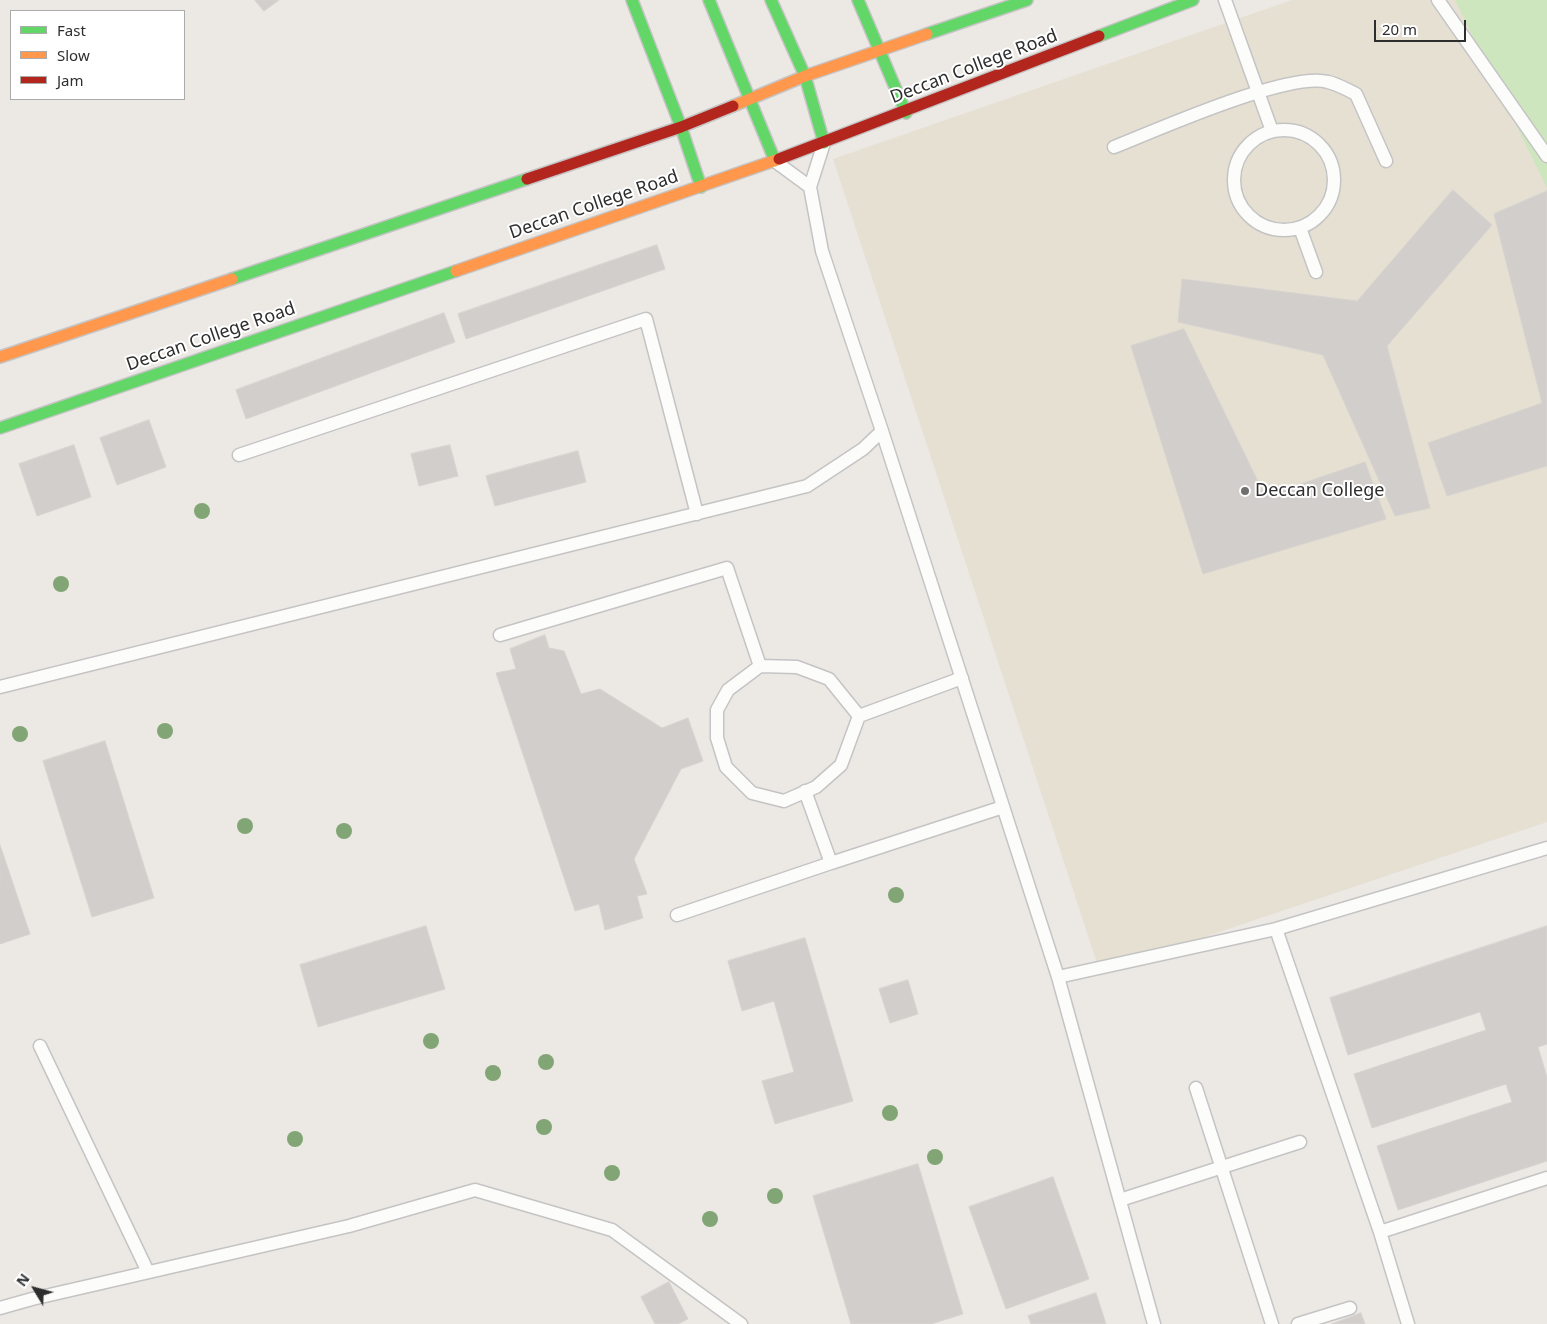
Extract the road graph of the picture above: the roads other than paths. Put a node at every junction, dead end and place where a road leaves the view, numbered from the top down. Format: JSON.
{"nodes":[{"id":1,"x":632,"y":0,"type":"edge"},
{"id":2,"x":708,"y":0,"type":"edge"},
{"id":3,"x":771,"y":0,"type":"edge"},
{"id":4,"x":858,"y":0,"type":"edge"},
{"id":5,"x":1027,"y":0,"type":"edge"},
{"id":6,"x":1193,"y":0,"type":"edge"},
{"id":7,"x":1225,"y":0,"type":"edge"},
{"id":8,"x":1438,"y":0,"type":"edge"},
{"id":9,"x":880,"y":51,"type":"junction"},
{"id":10,"x":804,"y":76,"type":"junction"},
{"id":11,"x":1258,"y":92,"type":"junction"},
{"id":12,"x":748,"y":99,"type":"junction"},
{"id":13,"x":906,"y":112,"type":"junction"},
{"id":14,"x":680,"y":127,"type":"junction"},
{"id":15,"x":1272,"y":132,"type":"junction"},
{"id":16,"x":824,"y":143,"type":"junction"},
{"id":17,"x":1114,"y":147,"type":"dead end"},
{"id":18,"x":1547,"y":156,"type":"edge"},
{"id":19,"x":775,"y":161,"type":"junction"},
{"id":20,"x":1386,"y":161,"type":"dead end"},
{"id":21,"x":700,"y":187,"type":"junction"},
{"id":22,"x":810,"y":187,"type":"junction"},
{"id":23,"x":1300,"y":228,"type":"junction"},
{"id":24,"x":1316,"y":272,"type":"dead end"},
{"id":25,"x":0,"y":357,"type":"edge"},
{"id":26,"x":0,"y":428,"type":"edge"},
{"id":27,"x":882,"y":431,"type":"junction"},
{"id":28,"x":239,"y":455,"type":"dead end"},
{"id":29,"x":697,"y":514,"type":"junction"},
{"id":30,"x":500,"y":635,"type":"dead end"},
{"id":31,"x":760,"y":666,"type":"junction"},
{"id":32,"x":962,"y":678,"type":"junction"},
{"id":33,"x":0,"y":687,"type":"edge"},
{"id":34,"x":859,"y":716,"type":"junction"},
{"id":35,"x":806,"y":791,"type":"junction"},
{"id":36,"x":1003,"y":807,"type":"junction"},
{"id":37,"x":1547,"y":848,"type":"edge"},
{"id":38,"x":831,"y":863,"type":"junction"},
{"id":39,"x":677,"y":915,"type":"dead end"},
{"id":40,"x":1276,"y":929,"type":"junction"},
{"id":41,"x":1058,"y":978,"type":"junction"},
{"id":42,"x":40,"y":1046,"type":"dead end"},
{"id":43,"x":1196,"y":1088,"type":"dead end"},
{"id":44,"x":1300,"y":1142,"type":"dead end"},
{"id":45,"x":1221,"y":1167,"type":"junction"},
{"id":46,"x":1547,"y":1178,"type":"edge"},
{"id":47,"x":1120,"y":1200,"type":"junction"},
{"id":48,"x":1380,"y":1232,"type":"junction"},
{"id":49,"x":148,"y":1272,"type":"junction"},
{"id":50,"x":0,"y":1308,"type":"edge"},
{"id":51,"x":1350,"y":1308,"type":"dead end"},
{"id":52,"x":741,"y":1324,"type":"edge"},
{"id":53,"x":1154,"y":1324,"type":"edge"},
{"id":54,"x":1272,"y":1324,"type":"edge"},
{"id":55,"x":1298,"y":1324,"type":"edge"},
{"id":56,"x":1408,"y":1324,"type":"edge"}],
"edges":[{"from":1,"to":14,"type":"main road"},
{"from":2,"to":12,"type":"main road"},
{"from":3,"to":10,"type":"main road"},
{"from":4,"to":9,"type":"main road"},
{"from":5,"to":9,"type":"main road"},
{"from":6,"to":13,"type":"main road","name":"Deccan College Road"},
{"from":7,"to":11,"type":"lane"},
{"from":8,"to":18,"type":"lane"},
{"from":9,"to":10,"type":"main road"},
{"from":9,"to":13,"type":"main road"},
{"from":10,"to":12,"type":"main road"},
{"from":10,"to":16,"type":"main road"},
{"from":11,"to":15,"type":"lane"},
{"from":11,"to":17,"type":"lane"},
{"from":11,"to":20,"type":"lane"},
{"from":12,"to":14,"type":"main road"},
{"from":12,"to":19,"type":"main road"},
{"from":13,"to":16,"type":"main road","name":"Deccan College Road"},
{"from":14,"to":21,"type":"main road"},
{"from":14,"to":25,"type":"main road"},
{"from":15,"to":23,"type":"lane"},
{"from":15,"to":23,"type":"lane"},
{"from":16,"to":19,"type":"main road","name":"Deccan College Road"},
{"from":16,"to":22,"type":"lane"},
{"from":19,"to":21,"type":"main road","name":"Deccan College Road"},
{"from":19,"to":22,"type":"lane"},
{"from":21,"to":26,"type":"main road","name":"Deccan College Road"},
{"from":22,"to":27,"type":"lane"},
{"from":23,"to":24,"type":"lane"},
{"from":27,"to":29,"type":"lane"},
{"from":27,"to":32,"type":"lane"},
{"from":28,"to":29,"type":"lane"},
{"from":29,"to":33,"type":"lane"},
{"from":30,"to":31,"type":"lane"},
{"from":31,"to":34,"type":"lane"},
{"from":31,"to":35,"type":"lane"},
{"from":32,"to":34,"type":"lane"},
{"from":32,"to":36,"type":"lane"},
{"from":34,"to":35,"type":"lane"},
{"from":35,"to":38,"type":"lane"},
{"from":36,"to":38,"type":"lane"},
{"from":36,"to":41,"type":"lane"},
{"from":37,"to":40,"type":"lane"},
{"from":38,"to":39,"type":"lane"},
{"from":40,"to":41,"type":"lane"},
{"from":40,"to":48,"type":"lane"},
{"from":41,"to":47,"type":"lane"},
{"from":42,"to":49,"type":"lane"},
{"from":43,"to":45,"type":"lane"},
{"from":44,"to":45,"type":"lane"},
{"from":45,"to":47,"type":"lane"},
{"from":45,"to":54,"type":"lane"},
{"from":46,"to":48,"type":"lane"},
{"from":47,"to":53,"type":"lane"},
{"from":48,"to":56,"type":"lane"},
{"from":49,"to":50,"type":"lane"},
{"from":49,"to":52,"type":"lane"},
{"from":51,"to":55,"type":"lane"}]}
